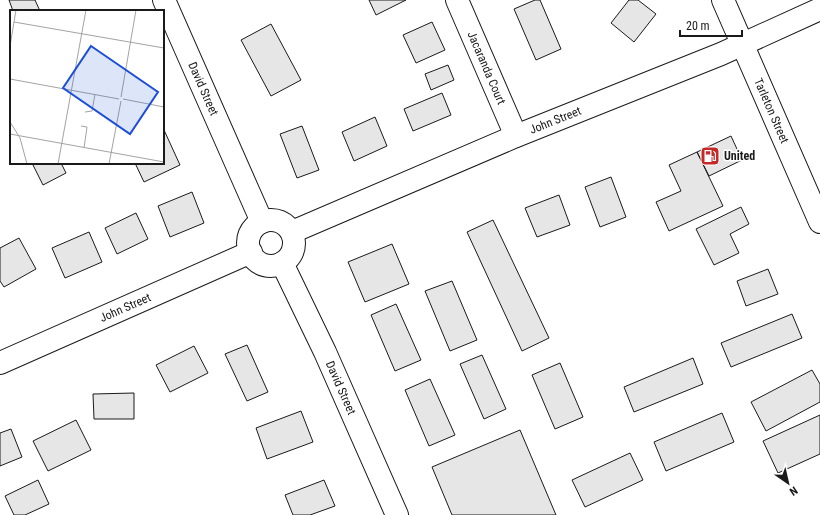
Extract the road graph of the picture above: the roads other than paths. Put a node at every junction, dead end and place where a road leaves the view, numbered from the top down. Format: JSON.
{"nodes":[{"id":1,"x":164,"y":0,"type":"edge"},
{"id":2,"x":457,"y":0,"type":"edge"},
{"id":3,"x":723,"y":0,"type":"edge"},
{"id":4,"x":820,"y":9,"type":"edge"},
{"id":5,"x":742,"y":45,"type":"junction"},
{"id":6,"x":516,"y":136,"type":"junction"},
{"id":7,"x":262,"y":222,"type":"junction"},
{"id":8,"x":820,"y":222,"type":"edge"},
{"id":9,"x":292,"y":232,"type":"junction"},
{"id":10,"x":251,"y":252,"type":"junction"},
{"id":11,"x":282,"y":263,"type":"junction"},
{"id":12,"x":0,"y":363,"type":"edge"},
{"id":13,"x":396,"y":515,"type":"edge"}],
"edges":[{"from":1,"to":7,"type":"street","name":"David Street"},
{"from":2,"to":6,"type":"street","name":"Jacaranda Court"},
{"from":3,"to":5,"type":"street","name":"Tarleton Street"},
{"from":4,"to":5,"type":"street","name":"John Street"},
{"from":5,"to":6,"type":"street","name":"John Street"},
{"from":5,"to":8,"type":"street","name":"Tarleton Street"},
{"from":6,"to":9,"type":"street","name":"John Street"},
{"from":7,"to":9,"type":"street"},
{"from":7,"to":10,"type":"street"},
{"from":9,"to":11,"type":"street"},
{"from":10,"to":11,"type":"street"},
{"from":10,"to":12,"type":"street","name":"John Street"},
{"from":11,"to":13,"type":"street","name":"David Street"}]}
